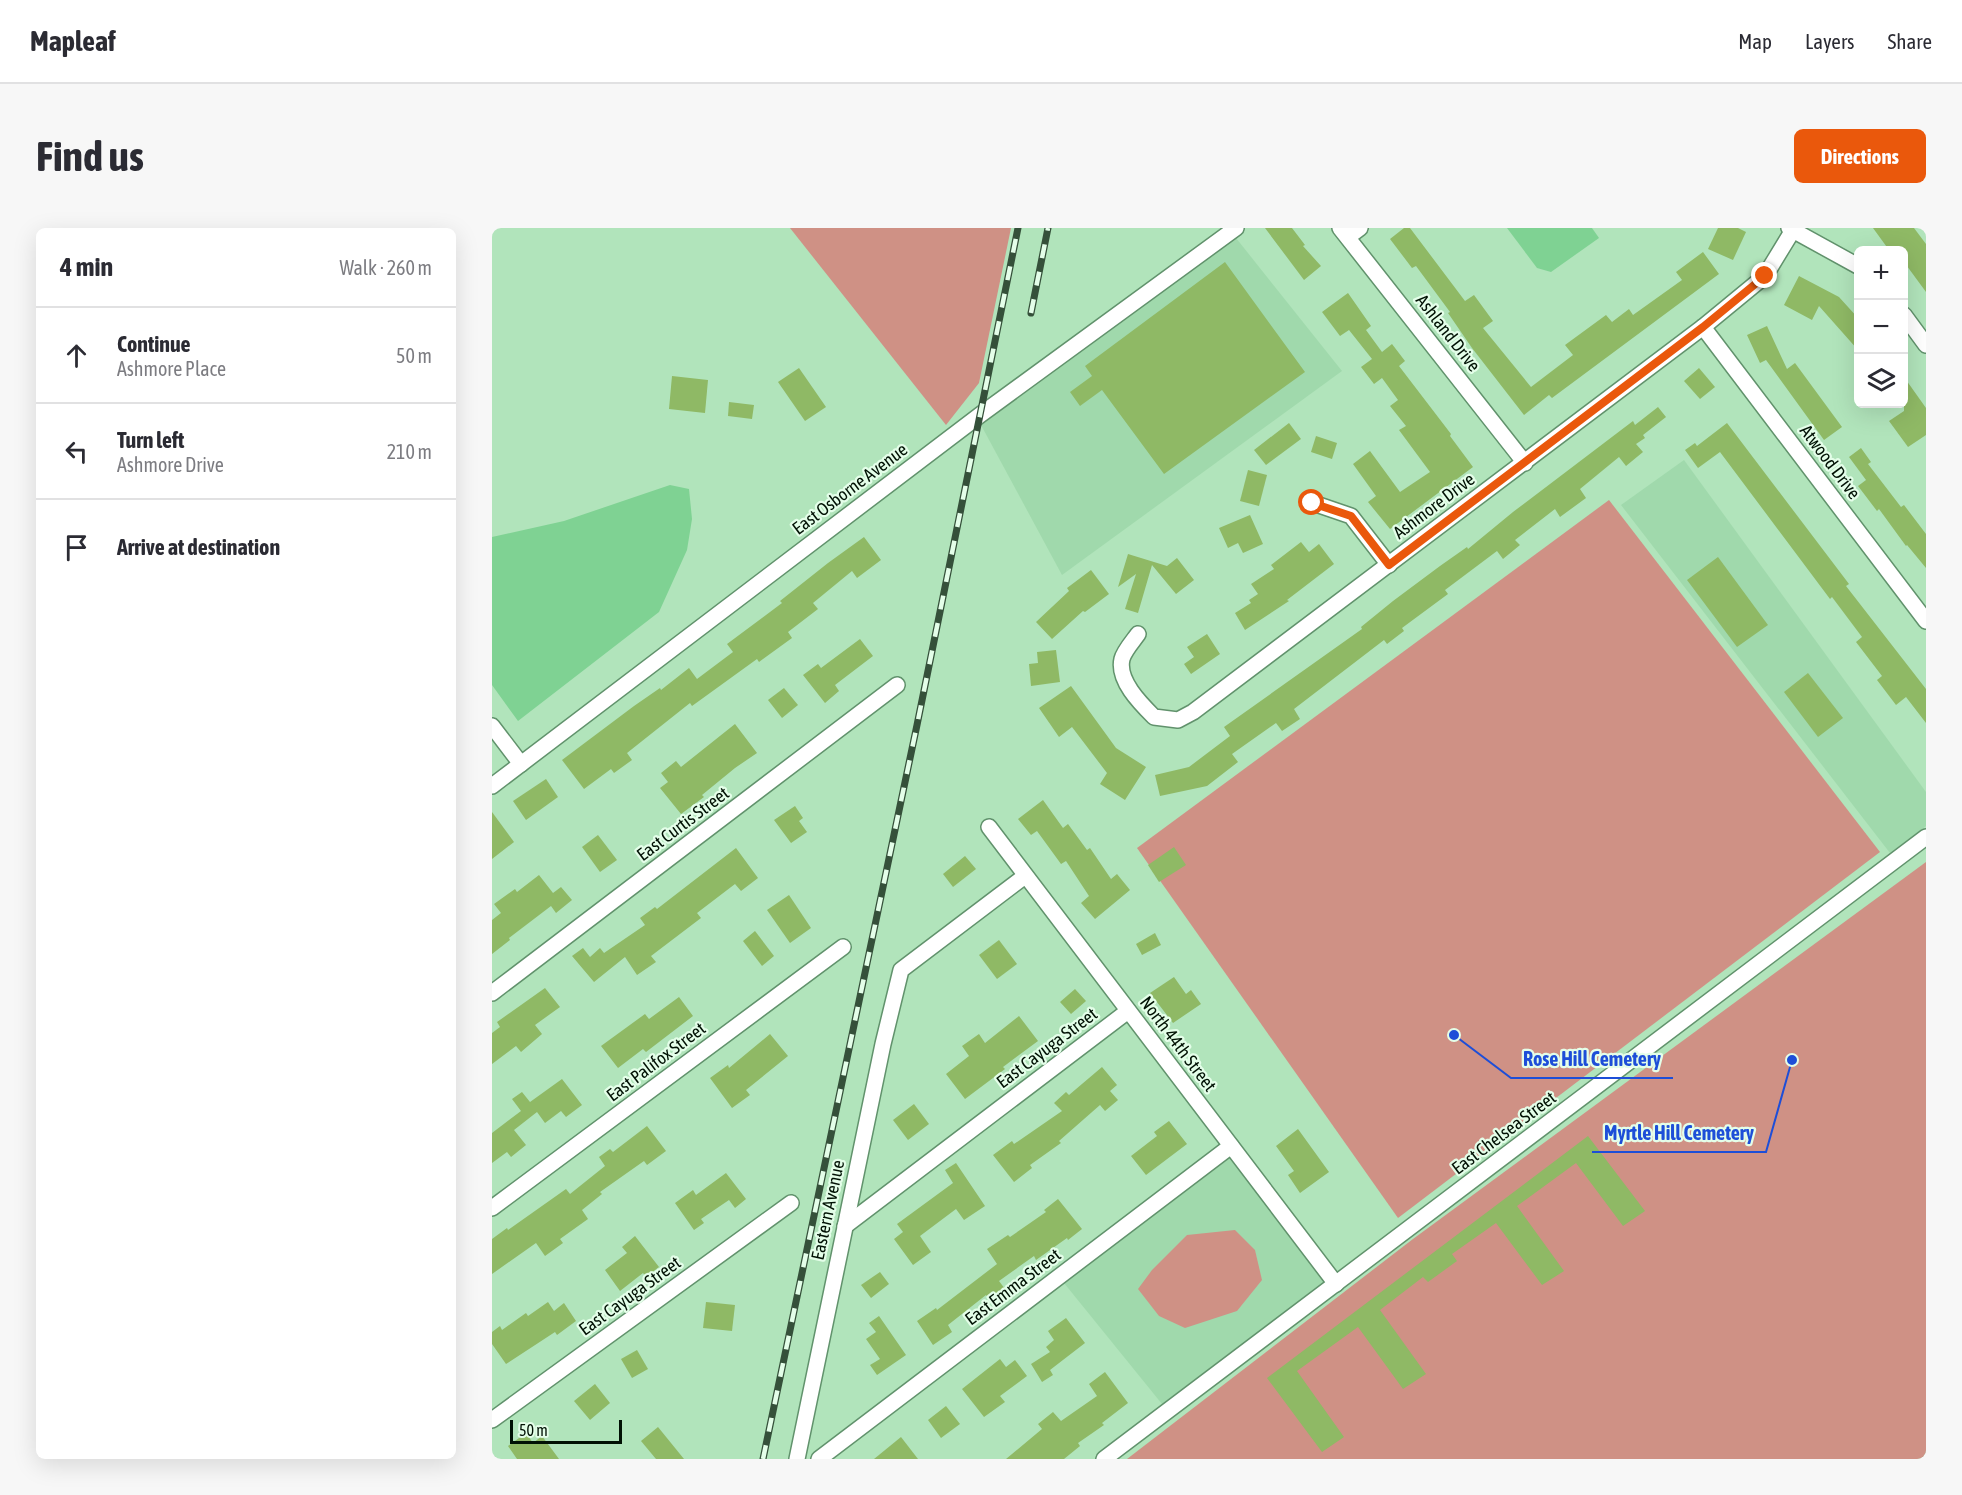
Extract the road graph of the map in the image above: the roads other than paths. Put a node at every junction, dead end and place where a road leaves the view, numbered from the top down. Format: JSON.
{"nodes":[{"id":1,"x":1236,"y":228,"type":"edge"},
{"id":2,"x":1791,"y":229,"type":"edge"},
{"id":3,"x":1349,"y":231,"type":"edge"},
{"id":4,"x":1854,"y":264,"type":"edge"},
{"id":5,"x":1908,"y":320,"type":"edge"},
{"id":6,"x":1703,"y":327,"type":"junction"},
{"id":7,"x":1926,"y":345,"type":"edge"},
{"id":8,"x":1525,"y":463,"type":"junction"},
{"id":9,"x":1312,"y":503,"type":"dead end"},
{"id":10,"x":1389,"y":565,"type":"junction"},
{"id":11,"x":1926,"y":621,"type":"edge"},
{"id":12,"x":1138,"y":634,"type":"dead end"},
{"id":13,"x":897,"y":685,"type":"dead end"},
{"id":14,"x":492,"y":726,"type":"edge"},
{"id":15,"x":521,"y":764,"type":"junction"},
{"id":16,"x":492,"y":786,"type":"edge"},
{"id":17,"x":988,"y":826,"type":"dead end"},
{"id":18,"x":1926,"y":837,"type":"edge"},
{"id":19,"x":1026,"y":876,"type":"junction"},
{"id":20,"x":843,"y":947,"type":"dead end"},
{"id":21,"x":492,"y":993,"type":"edge"},
{"id":22,"x":1128,"y":1011,"type":"junction"},
{"id":23,"x":1231,"y":1146,"type":"junction"},
{"id":24,"x":792,"y":1203,"type":"dead end"},
{"id":25,"x":492,"y":1208,"type":"edge"},
{"id":26,"x":845,"y":1226,"type":"junction"},
{"id":27,"x":1336,"y":1284,"type":"junction"},
{"id":28,"x":492,"y":1420,"type":"edge"},
{"id":29,"x":797,"y":1459,"type":"edge"},
{"id":30,"x":819,"y":1459,"type":"edge"},
{"id":31,"x":1104,"y":1459,"type":"edge"}],
"edges":[{"from":1,"to":15,"type":"street","name":"East Osborne Avenue"},
{"from":2,"to":4,"type":"street"},
{"from":2,"to":6,"type":"street","name":"Ashmore Drive"},
{"from":3,"to":8,"type":"street","name":"Ashland Drive"},
{"from":5,"to":7,"type":"street"},
{"from":6,"to":8,"type":"street","name":"Ashmore Drive"},
{"from":6,"to":11,"type":"street","name":"Atwood Drive"},
{"from":8,"to":10,"type":"street","name":"Ashmore Drive"},
{"from":9,"to":10,"type":"street"},
{"from":10,"to":12,"type":"street","name":"Ashmore Drive"},
{"from":13,"to":21,"type":"street","name":"East Curtis Street"},
{"from":14,"to":15,"type":"street"},
{"from":15,"to":16,"type":"street","name":"East Osborne Avenue"},
{"from":17,"to":19,"type":"street","name":"North 44th Street"},
{"from":18,"to":27,"type":"street","name":"East Chelsea Street"},
{"from":19,"to":22,"type":"street","name":"North 44th Street"},
{"from":19,"to":26,"type":"street","name":"Eastern Avenue"},
{"from":20,"to":25,"type":"street","name":"East Palifox Street"},
{"from":22,"to":23,"type":"street","name":"North 44th Street"},
{"from":22,"to":26,"type":"street","name":"East Cayuga Street"},
{"from":23,"to":27,"type":"street","name":"North 44th Street"},
{"from":23,"to":30,"type":"street","name":"East Emma Street"},
{"from":24,"to":28,"type":"street","name":"East Cayuga Street"},
{"from":26,"to":29,"type":"street","name":"Eastern Avenue"},
{"from":27,"to":31,"type":"street","name":"East Chelsea Street"}]}
